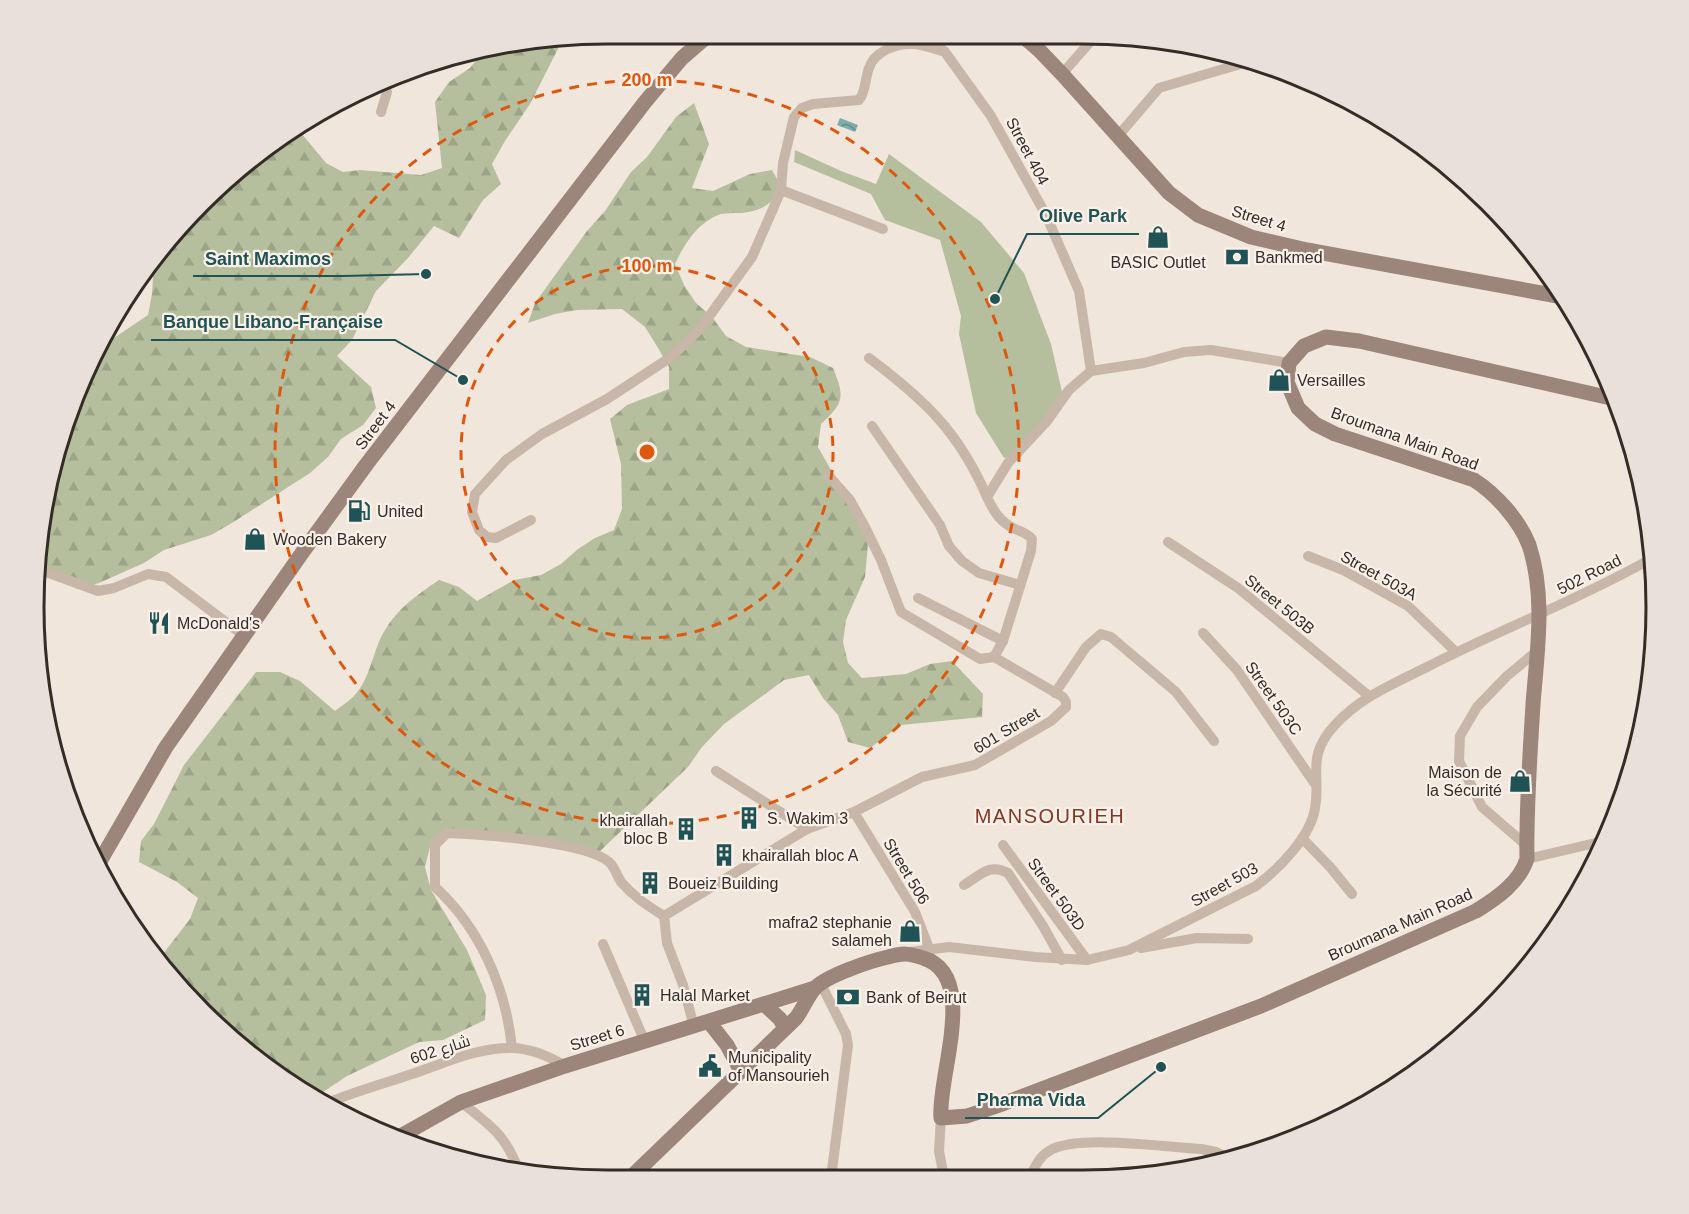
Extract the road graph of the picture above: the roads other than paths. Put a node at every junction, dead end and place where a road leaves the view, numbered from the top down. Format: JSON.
{"nodes":[{"id":1,"x":698,"y":44,"type":"edge"},
{"id":2,"x":935,"y":44,"type":"edge"},
{"id":3,"x":1032,"y":44,"type":"edge"},
{"id":4,"x":1088,"y":44,"type":"edge"},
{"id":5,"x":945,"y":52,"type":"junction"},
{"id":6,"x":1236,"y":65,"type":"edge"},
{"id":7,"x":1062,"y":74,"type":"junction"},
{"id":8,"x":385,"y":89,"type":"edge"},
{"id":9,"x":381,"y":112,"type":"dead end"},
{"id":10,"x":1118,"y":136,"type":"junction"},
{"id":11,"x":781,"y":189,"type":"junction"},
{"id":12,"x":884,"y":229,"type":"dead end"},
{"id":13,"x":1552,"y":295,"type":"edge"},
{"id":14,"x":869,"y":358,"type":"dead end"},
{"id":15,"x":1289,"y":363,"type":"junction"},
{"id":16,"x":1091,"y":371,"type":"junction"},
{"id":17,"x":1605,"y":397,"type":"edge"},
{"id":18,"x":872,"y":426,"type":"dead end"},
{"id":19,"x":828,"y":475,"type":"dead end"},
{"id":20,"x":987,"y":497,"type":"junction"},
{"id":21,"x":531,"y":520,"type":"dead end"},
{"id":22,"x":1168,"y":542,"type":"dead end"},
{"id":23,"x":1308,"y":556,"type":"dead end"},
{"id":24,"x":1643,"y":562,"type":"edge"},
{"id":25,"x":45,"y":572,"type":"edge"},
{"id":26,"x":1020,"y":585,"type":"junction"},
{"id":27,"x":918,"y":598,"type":"dead end"},
{"id":28,"x":1538,"y":616,"type":"junction"},
{"id":29,"x":1203,"y":633,"type":"dead end"},
{"id":30,"x":243,"y":635,"type":"junction"},
{"id":31,"x":1003,"y":641,"type":"junction"},
{"id":32,"x":1537,"y":651,"type":"junction"},
{"id":33,"x":1456,"y":652,"type":"junction"},
{"id":34,"x":994,"y":657,"type":"junction"},
{"id":35,"x":1055,"y":693,"type":"junction"},
{"id":36,"x":1369,"y":696,"type":"junction"},
{"id":37,"x":1214,"y":741,"type":"dead end"},
{"id":38,"x":716,"y":771,"type":"dead end"},
{"id":39,"x":1316,"y":784,"type":"junction"},
{"id":40,"x":854,"y":812,"type":"junction"},
{"id":41,"x":807,"y":829,"type":"junction"},
{"id":42,"x":1302,"y":838,"type":"junction"},
{"id":43,"x":1594,"y":842,"type":"edge"},
{"id":44,"x":1003,"y":845,"type":"dead end"},
{"id":45,"x":1527,"y":852,"type":"junction"},
{"id":46,"x":102,"y":857,"type":"edge"},
{"id":47,"x":964,"y":885,"type":"dead end"},
{"id":48,"x":1352,"y":894,"type":"dead end"},
{"id":49,"x":664,"y":916,"type":"junction"},
{"id":50,"x":1248,"y":939,"type":"dead end"},
{"id":51,"x":603,"y":944,"type":"dead end"},
{"id":52,"x":929,"y":948,"type":"junction"},
{"id":53,"x":1129,"y":950,"type":"junction"},
{"id":54,"x":906,"y":953,"type":"junction"},
{"id":55,"x":1062,"y":960,"type":"junction"},
{"id":56,"x":1087,"y":960,"type":"junction"},
{"id":57,"x":818,"y":986,"type":"junction"},
{"id":58,"x":764,"y":1004,"type":"junction"},
{"id":59,"x":709,"y":1022,"type":"junction"},
{"id":60,"x":694,"y":1027,"type":"junction"},
{"id":61,"x":785,"y":1028,"type":"junction"},
{"id":62,"x":645,"y":1042,"type":"junction"},
{"id":63,"x":512,"y":1048,"type":"junction"},
{"id":64,"x":565,"y":1066,"type":"junction"},
{"id":65,"x":741,"y":1071,"type":"junction"},
{"id":66,"x":335,"y":1100,"type":"edge"},
{"id":67,"x":461,"y":1102,"type":"junction"},
{"id":68,"x":941,"y":1118,"type":"junction"},
{"id":69,"x":405,"y":1133,"type":"edge"},
{"id":70,"x":1219,"y":1153,"type":"edge"},
{"id":71,"x":516,"y":1163,"type":"edge"},
{"id":72,"x":638,"y":1170,"type":"edge"},
{"id":73,"x":832,"y":1170,"type":"edge"},
{"id":74,"x":943,"y":1170,"type":"edge"},
{"id":75,"x":1034,"y":1170,"type":"edge"}],
"edges":[{"from":1,"to":30,"type":"street","name":"Street 4"},
{"from":2,"to":5,"type":"street","name":"Street 404"},
{"from":3,"to":7,"type":"street","name":"Street 4"},
{"from":4,"to":7,"type":"street"},
{"from":5,"to":11,"type":"street"},
{"from":5,"to":16,"type":"street","name":"Street 404"},
{"from":6,"to":10,"type":"street"},
{"from":7,"to":10,"type":"street","name":"Street 4"},
{"from":8,"to":9,"type":"street"},
{"from":10,"to":13,"type":"street","name":"Street 4"},
{"from":11,"to":12,"type":"street"},
{"from":11,"to":21,"type":"street"},
{"from":14,"to":20,"type":"street"},
{"from":15,"to":16,"type":"street"},
{"from":15,"to":17,"type":"street"},
{"from":15,"to":28,"type":"street","name":"Broumana Main Road"},
{"from":16,"to":20,"type":"street"},
{"from":18,"to":26,"type":"street"},
{"from":19,"to":34,"type":"street","name":"601 Street"},
{"from":20,"to":26,"type":"street"},
{"from":22,"to":36,"type":"street","name":"Street 503B"},
{"from":23,"to":33,"type":"street","name":"Street 503A"},
{"from":24,"to":28,"type":"street","name":"502 Road"},
{"from":25,"to":30,"type":"street"},
{"from":26,"to":31,"type":"street"},
{"from":27,"to":31,"type":"street"},
{"from":28,"to":32,"type":"street","name":"Broumana Main Road"},
{"from":28,"to":33,"type":"street","name":"Street 503"},
{"from":29,"to":39,"type":"street","name":"Street 503C"},
{"from":30,"to":46,"type":"street","name":"Street 4"},
{"from":31,"to":34,"type":"street"},
{"from":32,"to":45,"type":"street","name":"Broumana Main Road"},
{"from":32,"to":45,"type":"street"},
{"from":33,"to":36,"type":"street","name":"Street 503"},
{"from":34,"to":35,"type":"street","name":"601 Street"},
{"from":35,"to":37,"type":"street"},
{"from":35,"to":40,"type":"street","name":"601 Street"},
{"from":36,"to":39,"type":"street","name":"Street 503"},
{"from":38,"to":41,"type":"street"},
{"from":39,"to":42,"type":"street","name":"Street 503"},
{"from":40,"to":41,"type":"street","name":"601 Street"},
{"from":40,"to":52,"type":"street","name":"Street 506"},
{"from":41,"to":49,"type":"street","name":"601 Street"},
{"from":42,"to":48,"type":"street"},
{"from":42,"to":53,"type":"street","name":"Street 503"},
{"from":43,"to":45,"type":"street"},
{"from":44,"to":56,"type":"street","name":"Street 503D"},
{"from":45,"to":68,"type":"street","name":"Broumana Main Road"},
{"from":47,"to":55,"type":"street"},
{"from":49,"to":60,"type":"street"},
{"from":49,"to":63,"type":"street"},
{"from":50,"to":53,"type":"street"},
{"from":51,"to":62,"type":"street"},
{"from":52,"to":54,"type":"street","name":"Street 503"},
{"from":52,"to":55,"type":"street","name":"Street 503"},
{"from":53,"to":56,"type":"street","name":"Street 503"},
{"from":54,"to":57,"type":"street"},
{"from":54,"to":68,"type":"street"},
{"from":55,"to":56,"type":"street","name":"Street 503"},
{"from":57,"to":58,"type":"street","name":"Street 6"},
{"from":57,"to":61,"type":"street"},
{"from":57,"to":73,"type":"street"},
{"from":58,"to":59,"type":"street","name":"Street 6"},
{"from":58,"to":61,"type":"street"},
{"from":59,"to":60,"type":"street","name":"Street 6"},
{"from":59,"to":65,"type":"street"},
{"from":60,"to":62,"type":"street","name":"Street 6"},
{"from":61,"to":65,"type":"street"},
{"from":62,"to":64,"type":"street","name":"Street 6"},
{"from":63,"to":64,"type":"street","name":"شارع 602"},
{"from":63,"to":66,"type":"street","name":"شارع 602"},
{"from":64,"to":67,"type":"street","name":"Street 6"},
{"from":65,"to":72,"type":"street"},
{"from":67,"to":69,"type":"street","name":"Street 6"},
{"from":67,"to":71,"type":"street"},
{"from":68,"to":74,"type":"street"},
{"from":70,"to":75,"type":"street"}]}
